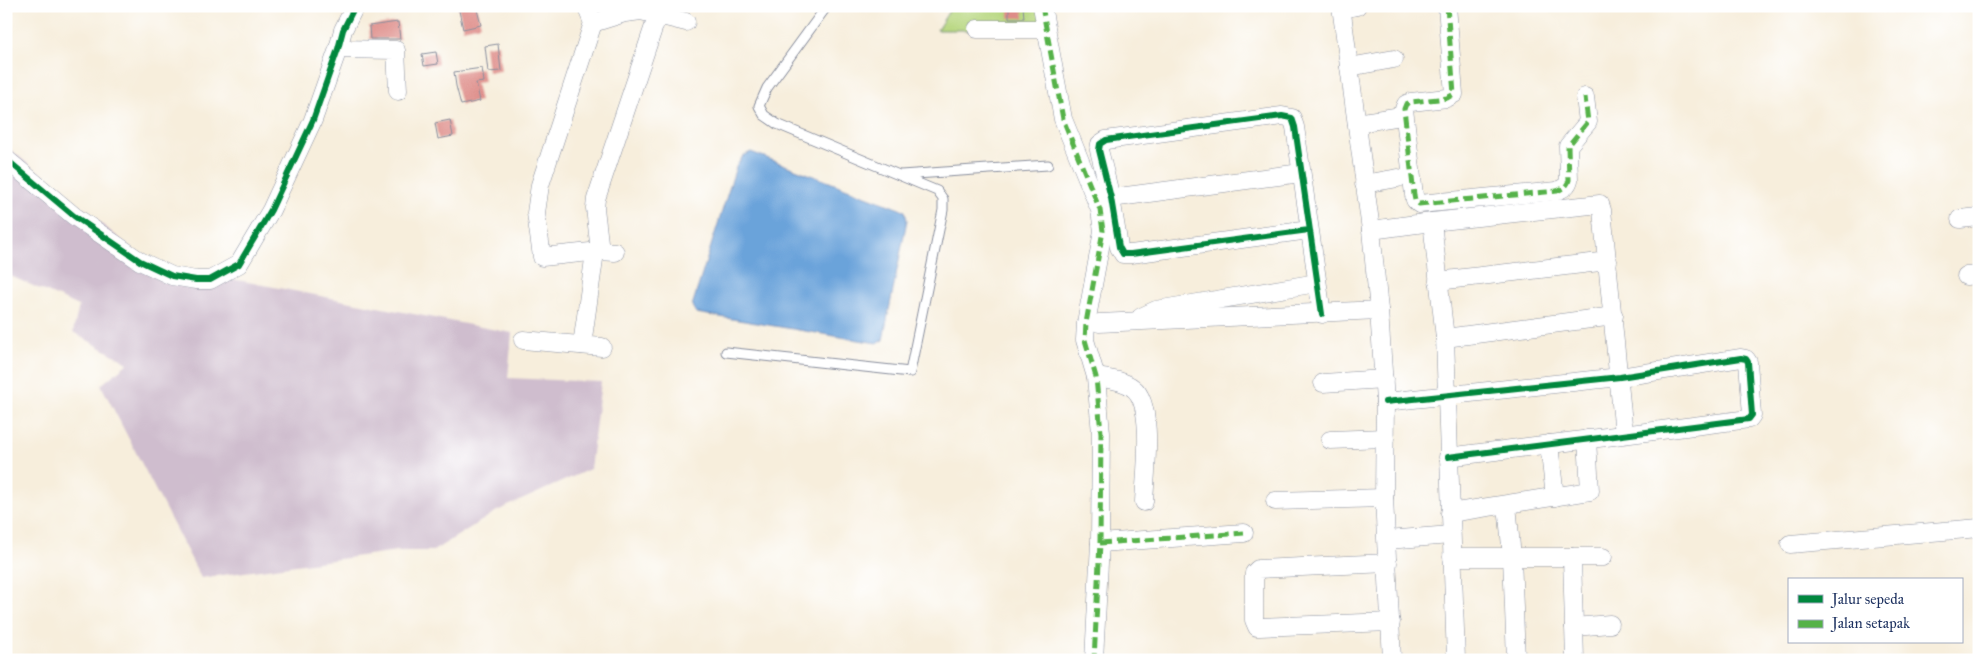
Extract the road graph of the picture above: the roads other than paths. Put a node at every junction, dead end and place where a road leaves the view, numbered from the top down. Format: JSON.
{"nodes":[{"id":1,"x":355,"y":6,"type":"edge"},
{"id":2,"x":581,"y":6,"type":"edge"},
{"id":3,"x":586,"y":6,"type":"edge"},
{"id":4,"x":827,"y":6,"type":"edge"},
{"id":5,"x":1042,"y":6,"type":"edge"},
{"id":6,"x":1447,"y":6,"type":"edge"},
{"id":7,"x":1347,"y":7,"type":"edge"},
{"id":8,"x":658,"y":14,"type":"junction"},
{"id":9,"x":686,"y":22,"type":"dead end"},
{"id":10,"x":592,"y":23,"type":"junction"},
{"id":11,"x":977,"y":29,"type":"dead end"},
{"id":12,"x":1046,"y":29,"type":"junction"},
{"id":13,"x":338,"y":49,"type":"junction"},
{"id":14,"x":1394,"y":59,"type":"dead end"},
{"id":15,"x":1349,"y":67,"type":"junction"},
{"id":16,"x":398,"y":90,"type":"dead end"},
{"id":17,"x":1585,"y":97,"type":"dead end"},
{"id":18,"x":1395,"y":116,"type":"dead end"},
{"id":19,"x":1356,"y":123,"type":"junction"},
{"id":20,"x":6,"y":159,"type":"edge"},
{"id":21,"x":1048,"y":165,"type":"dead end"},
{"id":22,"x":1302,"y":173,"type":"junction"},
{"id":23,"x":898,"y":175,"type":"junction"},
{"id":24,"x":1398,"y":178,"type":"dead end"},
{"id":25,"x":1364,"y":184,"type":"junction"},
{"id":26,"x":1111,"y":198,"type":"junction"},
{"id":27,"x":1979,"y":217,"type":"edge"},
{"id":28,"x":1960,"y":219,"type":"dead end"},
{"id":29,"x":1432,"y":222,"type":"junction"},
{"id":30,"x":1309,"y":230,"type":"junction"},
{"id":31,"x":1370,"y":230,"type":"junction"},
{"id":32,"x":603,"y":252,"type":"junction"},
{"id":33,"x":1608,"y":261,"type":"junction"},
{"id":34,"x":1438,"y":280,"type":"junction"},
{"id":35,"x":1317,"y":283,"type":"junction"},
{"id":36,"x":1379,"y":310,"type":"junction"},
{"id":37,"x":1322,"y":314,"type":"junction"},
{"id":38,"x":1614,"y":316,"type":"junction"},
{"id":39,"x":1132,"y":322,"type":"junction"},
{"id":40,"x":1099,"y":323,"type":"dead end"},
{"id":41,"x":1445,"y":338,"type":"junction"},
{"id":42,"x":523,"y":340,"type":"dead end"},
{"id":43,"x":582,"y":345,"type":"junction"},
{"id":44,"x":602,"y":347,"type":"dead end"},
{"id":45,"x":726,"y":352,"type":"dead end"},
{"id":46,"x":1096,"y":377,"type":"junction"},
{"id":47,"x":1620,"y":377,"type":"junction"},
{"id":48,"x":1384,"y":379,"type":"junction"},
{"id":49,"x":1323,"y":383,"type":"dead end"},
{"id":50,"x":1448,"y":396,"type":"junction"},
{"id":51,"x":1385,"y":402,"type":"junction"},
{"id":52,"x":1624,"y":434,"type":"junction"},
{"id":53,"x":1385,"y":438,"type":"junction"},
{"id":54,"x":1587,"y":439,"type":"junction"},
{"id":55,"x":1330,"y":440,"type":"dead end"},
{"id":56,"x":1549,"y":444,"type":"junction"},
{"id":57,"x":1448,"y":457,"type":"junction"},
{"id":58,"x":1384,"y":498,"type":"junction"},
{"id":59,"x":1555,"y":498,"type":"junction"},
{"id":60,"x":1275,"y":501,"type":"dead end"},
{"id":61,"x":1144,"y":502,"type":"dead end"},
{"id":62,"x":1506,"y":505,"type":"junction"},
{"id":63,"x":1450,"y":513,"type":"junction"},
{"id":64,"x":1979,"y":528,"type":"edge"},
{"id":65,"x":1244,"y":533,"type":"dead end"},
{"id":66,"x":1451,"y":535,"type":"junction"},
{"id":67,"x":1386,"y":540,"type":"junction"},
{"id":68,"x":1100,"y":543,"type":"junction"},
{"id":69,"x":1790,"y":544,"type":"dead end"},
{"id":70,"x":1603,"y":556,"type":"dead end"},
{"id":71,"x":1452,"y":557,"type":"junction"},
{"id":72,"x":1512,"y":557,"type":"junction"},
{"id":73,"x":1572,"y":557,"type":"junction"},
{"id":74,"x":1388,"y":563,"type":"junction"},
{"id":75,"x":1391,"y":622,"type":"junction"},
{"id":76,"x":1610,"y":624,"type":"dead end"},
{"id":77,"x":1574,"y":627,"type":"junction"},
{"id":78,"x":1094,"y":660,"type":"edge"},
{"id":79,"x":1392,"y":660,"type":"edge"},
{"id":80,"x":1456,"y":660,"type":"edge"},
{"id":81,"x":1516,"y":660,"type":"edge"},
{"id":82,"x":1575,"y":660,"type":"edge"}],
"edges":[{"from":1,"to":13,"type":"street"},
{"from":2,"to":10,"type":"street"},
{"from":3,"to":10,"type":"street"},
{"from":4,"to":23,"type":"lane"},
{"from":5,"to":12,"type":"street"},
{"from":6,"to":17,"type":"street"},
{"from":7,"to":15,"type":"street"},
{"from":8,"to":9,"type":"street"},
{"from":8,"to":10,"type":"street"},
{"from":8,"to":32,"type":"street"},
{"from":10,"to":32,"type":"street"},
{"from":11,"to":12,"type":"street"},
{"from":12,"to":46,"type":"street"},
{"from":13,"to":16,"type":"street"},
{"from":13,"to":20,"type":"street"},
{"from":14,"to":15,"type":"street"},
{"from":15,"to":19,"type":"street"},
{"from":18,"to":19,"type":"street"},
{"from":19,"to":25,"type":"street"},
{"from":21,"to":23,"type":"lane"},
{"from":22,"to":26,"type":"street"},
{"from":22,"to":26,"type":"street"},
{"from":22,"to":30,"type":"street"},
{"from":23,"to":45,"type":"lane"},
{"from":24,"to":25,"type":"street"},
{"from":25,"to":31,"type":"street"},
{"from":26,"to":30,"type":"street"},
{"from":27,"to":28,"type":"street"},
{"from":29,"to":31,"type":"street"},
{"from":29,"to":33,"type":"street"},
{"from":29,"to":34,"type":"street"},
{"from":30,"to":35,"type":"street"},
{"from":31,"to":36,"type":"street"},
{"from":32,"to":43,"type":"street"},
{"from":33,"to":34,"type":"street"},
{"from":33,"to":38,"type":"street"},
{"from":34,"to":41,"type":"street"},
{"from":35,"to":37,"type":"street"},
{"from":35,"to":39,"type":"street"},
{"from":36,"to":37,"type":"street"},
{"from":36,"to":48,"type":"street"},
{"from":37,"to":39,"type":"street"},
{"from":38,"to":41,"type":"street"},
{"from":38,"to":47,"type":"street"},
{"from":39,"to":40,"type":"street"},
{"from":41,"to":50,"type":"street"},
{"from":42,"to":43,"type":"street"},
{"from":43,"to":44,"type":"street"},
{"from":46,"to":61,"type":"street"},
{"from":46,"to":68,"type":"street"},
{"from":47,"to":50,"type":"street"},
{"from":47,"to":52,"type":"street"},
{"from":47,"to":52,"type":"street"},
{"from":48,"to":49,"type":"street"},
{"from":48,"to":51,"type":"street"},
{"from":50,"to":51,"type":"street"},
{"from":50,"to":57,"type":"street"},
{"from":51,"to":53,"type":"street"},
{"from":52,"to":54,"type":"street"},
{"from":53,"to":55,"type":"street"},
{"from":53,"to":58,"type":"street"},
{"from":54,"to":56,"type":"street"},
{"from":54,"to":59,"type":"street"},
{"from":56,"to":57,"type":"street"},
{"from":56,"to":59,"type":"street"},
{"from":57,"to":63,"type":"street"},
{"from":58,"to":60,"type":"street"},
{"from":58,"to":67,"type":"street"},
{"from":59,"to":62,"type":"street"},
{"from":62,"to":63,"type":"street"},
{"from":62,"to":72,"type":"street"},
{"from":63,"to":66,"type":"street"},
{"from":64,"to":69,"type":"street"},
{"from":65,"to":68,"type":"street"},
{"from":66,"to":67,"type":"street"},
{"from":66,"to":71,"type":"street"},
{"from":67,"to":74,"type":"street"},
{"from":68,"to":78,"type":"street"},
{"from":70,"to":73,"type":"street"},
{"from":71,"to":72,"type":"street"},
{"from":71,"to":80,"type":"street"},
{"from":72,"to":73,"type":"street"},
{"from":72,"to":81,"type":"street"},
{"from":73,"to":77,"type":"street"},
{"from":74,"to":75,"type":"street"},
{"from":74,"to":75,"type":"street"},
{"from":75,"to":79,"type":"street"},
{"from":76,"to":77,"type":"street"},
{"from":77,"to":82,"type":"street"}]}
